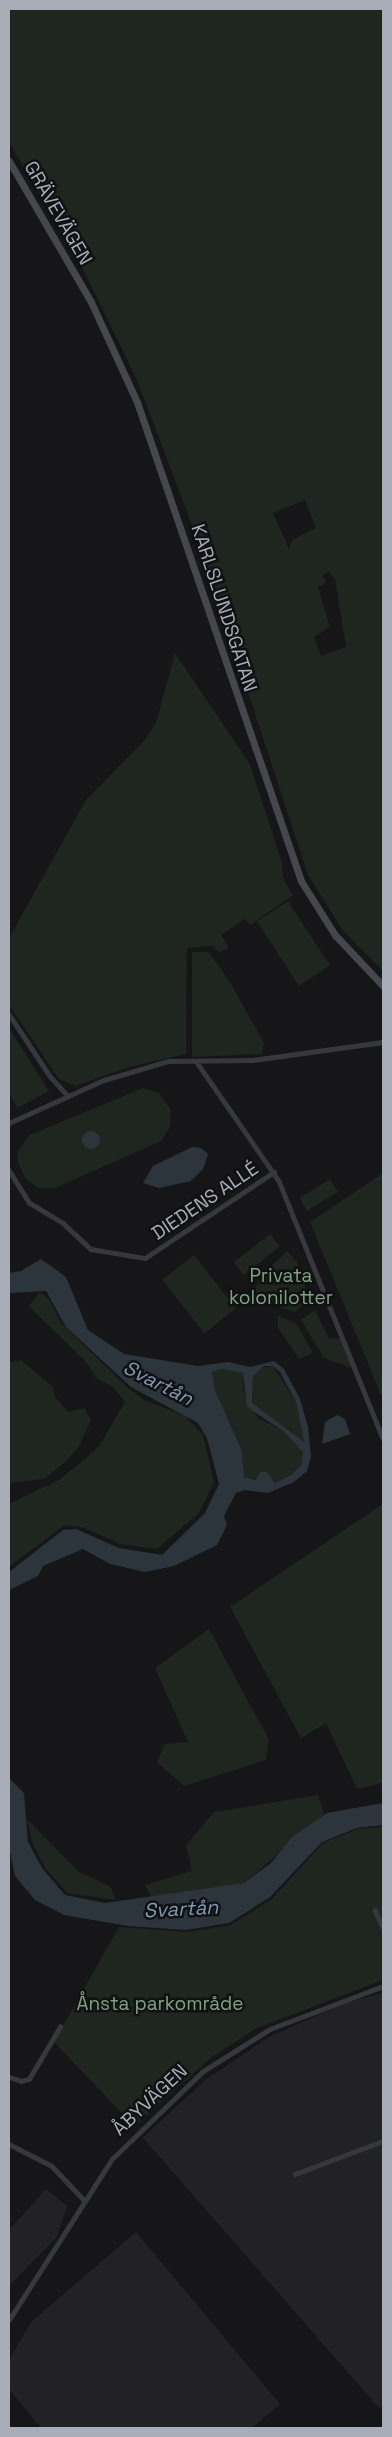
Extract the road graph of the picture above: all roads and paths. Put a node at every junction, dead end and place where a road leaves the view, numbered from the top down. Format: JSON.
{"nodes":[{"id":1,"x":9,"y":161,"type":"edge"},
{"id":2,"x":79,"y":282,"type":"joint"},
{"id":3,"x":340,"y":941,"type":"junction"},
{"id":4,"x":383,"y":981,"type":"edge"},
{"id":5,"x":383,"y":986,"type":"edge"},
{"id":6,"x":9,"y":1014,"type":"edge"},
{"id":7,"x":383,"y":1042,"type":"edge"},
{"id":8,"x":196,"y":1061,"type":"junction"},
{"id":9,"x":68,"y":1096,"type":"junction"},
{"id":10,"x":9,"y":1123,"type":"edge"},
{"id":11,"x":9,"y":1170,"type":"edge"},
{"id":12,"x":274,"y":1172,"type":"junction"},
{"id":13,"x":383,"y":1438,"type":"edge"},
{"id":14,"x":375,"y":1910,"type":"dead end"},
{"id":15,"x":383,"y":1928,"type":"edge"},
{"id":16,"x":383,"y":1986,"type":"edge"},
{"id":17,"x":60,"y":2027,"type":"dead end"},
{"id":18,"x":9,"y":2077,"type":"edge"},
{"id":19,"x":383,"y":2141,"type":"edge"},
{"id":20,"x":9,"y":2144,"type":"edge"},
{"id":21,"x":295,"y":2174,"type":"dead end"},
{"id":22,"x":84,"y":2200,"type":"junction"},
{"id":23,"x":9,"y":2320,"type":"edge"}],
"edges":[{"from":1,"to":2,"type":"main road","name":"GRÄVEVÄGEN"},
{"from":2,"to":3,"type":"main road","name":"KARLSLUNDSGATAN"},
{"from":3,"to":4,"type":"main road","name":"KARLSLUNDSGATAN"},
{"from":3,"to":5,"type":"main road","name":"KARLSLUNDSGATAN"},
{"from":6,"to":9,"type":"street"},
{"from":7,"to":8,"type":"street"},
{"from":8,"to":9,"type":"street"},
{"from":8,"to":12,"type":"street"},
{"from":9,"to":10,"type":"street"},
{"from":11,"to":12,"type":"street","name":"DIEDENS ALLÉ"},
{"from":12,"to":13,"type":"street"},
{"from":14,"to":15,"type":"street"},
{"from":16,"to":22,"type":"street","name":"ÅBYVÄGEN"},
{"from":17,"to":18,"type":"street"},
{"from":19,"to":21,"type":"street"},
{"from":20,"to":22,"type":"street"},
{"from":22,"to":23,"type":"street","name":"ÅBYVÄGEN"}]}
